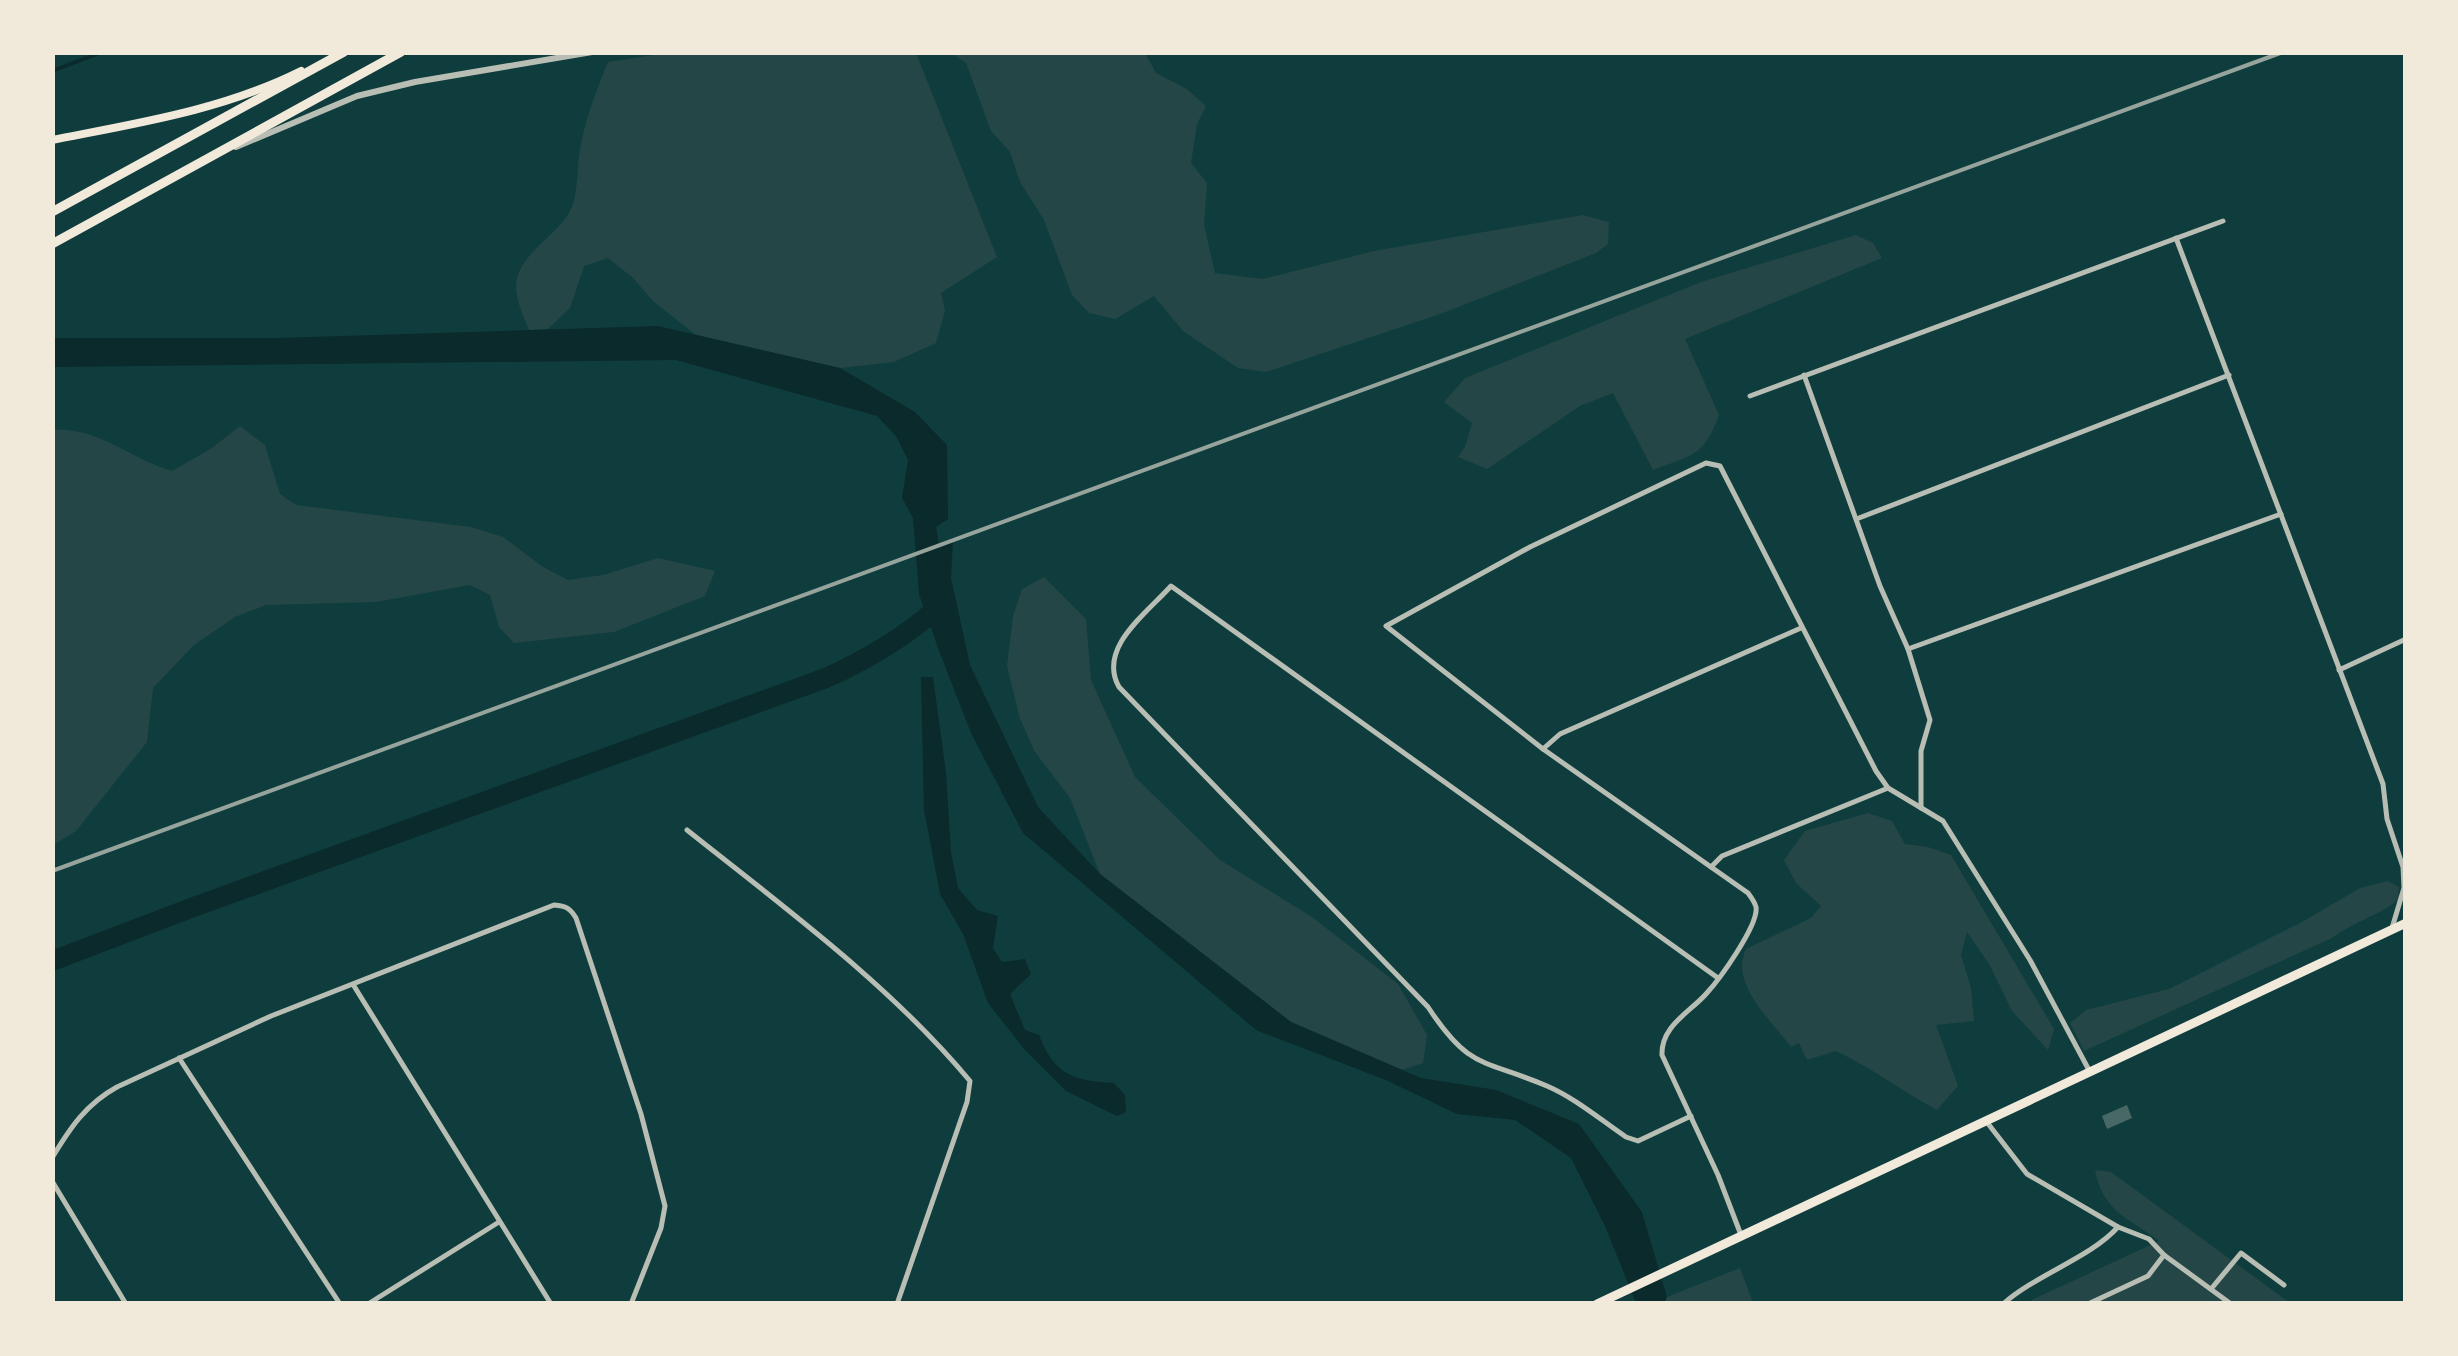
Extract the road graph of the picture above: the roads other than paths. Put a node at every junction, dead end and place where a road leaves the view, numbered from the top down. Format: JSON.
{"nodes":[{"id":1,"x":343,"y":52,"type":"edge"},
{"id":2,"x":401,"y":52,"type":"edge"},
{"id":3,"x":592,"y":52,"type":"edge"},
{"id":4,"x":52,"y":140,"type":"edge"},
{"id":5,"x":208,"y":159,"type":"junction"},
{"id":6,"x":52,"y":212,"type":"edge"},
{"id":7,"x":2223,"y":221,"type":"dead end"},
{"id":8,"x":2176,"y":238,"type":"junction"},
{"id":9,"x":52,"y":244,"type":"edge"},
{"id":10,"x":2229,"y":375,"type":"junction"},
{"id":11,"x":1804,"y":376,"type":"junction"},
{"id":12,"x":1750,"y":396,"type":"dead end"},
{"id":13,"x":2281,"y":514,"type":"junction"},
{"id":14,"x":1858,"y":518,"type":"junction"},
{"id":15,"x":1801,"y":628,"type":"junction"},
{"id":16,"x":2406,"y":640,"type":"edge"},
{"id":17,"x":1908,"y":649,"type":"junction"},
{"id":18,"x":2338,"y":670,"type":"junction"},
{"id":19,"x":1543,"y":750,"type":"junction"},
{"id":20,"x":1888,"y":788,"type":"junction"},
{"id":21,"x":1921,"y":808,"type":"junction"},
{"id":22,"x":687,"y":830,"type":"dead end"},
{"id":23,"x":1712,"y":868,"type":"junction"},
{"id":24,"x":2404,"y":868,"type":"edge"},
{"id":25,"x":2406,"y":923,"type":"edge"},
{"id":26,"x":2392,"y":930,"type":"junction"},
{"id":27,"x":1718,"y":978,"type":"junction"},
{"id":28,"x":354,"y":986,"type":"junction"},
{"id":29,"x":179,"y":1058,"type":"junction"},
{"id":30,"x":2090,"y":1072,"type":"junction"},
{"id":31,"x":1690,"y":1116,"type":"junction"},
{"id":32,"x":1986,"y":1121,"type":"junction"},
{"id":33,"x":52,"y":1158,"type":"edge"},
{"id":34,"x":52,"y":1181,"type":"edge"},
{"id":35,"x":499,"y":1222,"type":"junction"},
{"id":36,"x":2118,"y":1227,"type":"junction"},
{"id":37,"x":1742,"y":1235,"type":"junction"},
{"id":38,"x":2164,"y":1255,"type":"junction"},
{"id":39,"x":2284,"y":1284,"type":"dead end"},
{"id":40,"x":2211,"y":1289,"type":"junction"},
{"id":41,"x":126,"y":1304,"type":"edge"},
{"id":42,"x":340,"y":1304,"type":"edge"},
{"id":43,"x":368,"y":1304,"type":"edge"},
{"id":44,"x":551,"y":1304,"type":"edge"},
{"id":45,"x":632,"y":1304,"type":"edge"},
{"id":46,"x":898,"y":1304,"type":"edge"},
{"id":47,"x":1597,"y":1304,"type":"edge"},
{"id":48,"x":2002,"y":1304,"type":"edge"},
{"id":49,"x":2088,"y":1304,"type":"edge"},
{"id":50,"x":2232,"y":1304,"type":"edge"}],
"edges":[{"from":1,"to":4,"type":"main road"},
{"from":1,"to":6,"type":"main road"},
{"from":2,"to":5,"type":"main road"},
{"from":3,"to":5,"type":"street"},
{"from":5,"to":9,"type":"main road"},
{"from":7,"to":8,"type":"street"},
{"from":8,"to":10,"type":"street"},
{"from":8,"to":11,"type":"street"},
{"from":10,"to":13,"type":"street"},
{"from":10,"to":14,"type":"street"},
{"from":11,"to":12,"type":"street"},
{"from":11,"to":14,"type":"street"},
{"from":13,"to":17,"type":"street"},
{"from":13,"to":18,"type":"street"},
{"from":14,"to":17,"type":"street"},
{"from":15,"to":19,"type":"street"},
{"from":15,"to":19,"type":"street"},
{"from":15,"to":20,"type":"street"},
{"from":16,"to":18,"type":"street"},
{"from":17,"to":21,"type":"street"},
{"from":18,"to":24,"type":"street"},
{"from":19,"to":23,"type":"street"},
{"from":20,"to":21,"type":"street"},
{"from":20,"to":23,"type":"street"},
{"from":21,"to":30,"type":"street"},
{"from":22,"to":46,"type":"street"},
{"from":23,"to":27,"type":"street"},
{"from":24,"to":26,"type":"street"},
{"from":25,"to":26,"type":"main road"},
{"from":26,"to":30,"type":"main road"},
{"from":27,"to":31,"type":"street"},
{"from":27,"to":31,"type":"street"},
{"from":28,"to":29,"type":"street"},
{"from":28,"to":35,"type":"street"},
{"from":28,"to":45,"type":"street"},
{"from":29,"to":33,"type":"street"},
{"from":29,"to":42,"type":"street"},
{"from":30,"to":32,"type":"main road"},
{"from":31,"to":37,"type":"street"},
{"from":32,"to":36,"type":"street"},
{"from":32,"to":37,"type":"main road"},
{"from":34,"to":41,"type":"street"},
{"from":35,"to":43,"type":"street"},
{"from":35,"to":44,"type":"street"},
{"from":36,"to":38,"type":"street"},
{"from":36,"to":48,"type":"street"},
{"from":37,"to":47,"type":"main road"},
{"from":38,"to":40,"type":"street"},
{"from":38,"to":49,"type":"street"},
{"from":39,"to":40,"type":"street"},
{"from":40,"to":50,"type":"street"}]}
